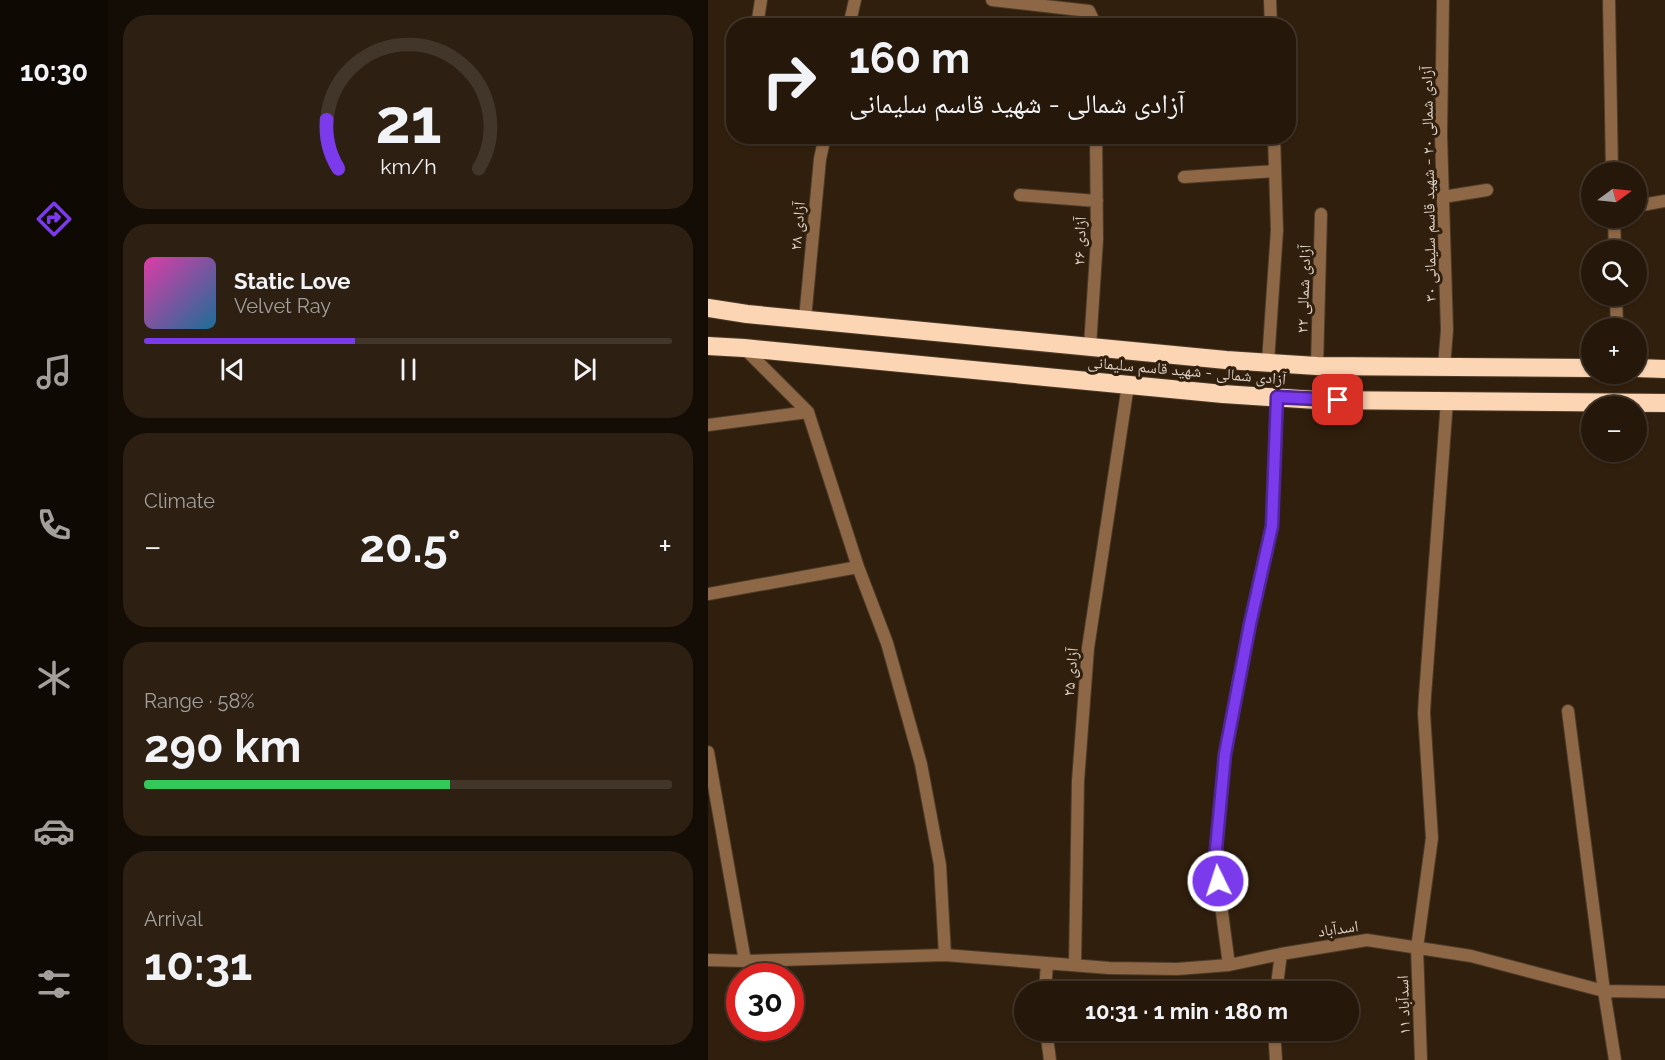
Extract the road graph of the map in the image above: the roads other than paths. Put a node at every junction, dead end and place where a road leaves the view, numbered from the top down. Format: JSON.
{"nodes":[{"id":1,"x":761,"y":0,"type":"edge"},
{"id":2,"x":855,"y":0,"type":"edge"},
{"id":3,"x":992,"y":0,"type":"edge"},
{"id":4,"x":1270,"y":0,"type":"edge"},
{"id":5,"x":1443,"y":0,"type":"edge"},
{"id":6,"x":1609,"y":0,"type":"edge"},
{"id":7,"x":1089,"y":6,"type":"edge"},
{"id":8,"x":758,"y":18,"type":"edge"},
{"id":9,"x":851,"y":18,"type":"edge"},
{"id":10,"x":1271,"y":18,"type":"edge"},
{"id":11,"x":823,"y":144,"type":"edge"},
{"id":12,"x":1096,"y":144,"type":"edge"},
{"id":13,"x":1274,"y":144,"type":"edge"},
{"id":14,"x":1612,"y":162,"type":"edge"},
{"id":15,"x":1275,"y":171,"type":"junction"},
{"id":16,"x":1184,"y":177,"type":"dead end"},
{"id":17,"x":1486,"y":190,"type":"dead end"},
{"id":18,"x":1020,"y":195,"type":"dead end"},
{"id":19,"x":1443,"y":197,"type":"junction"},
{"id":20,"x":1096,"y":201,"type":"junction"},
{"id":21,"x":1665,"y":201,"type":"edge"},
{"id":22,"x":1647,"y":204,"type":"edge"},
{"id":23,"x":1321,"y":214,"type":"dead end"},
{"id":24,"x":708,"y":308,"type":"edge"},
{"id":25,"x":805,"y":319,"type":"junction"},
{"id":26,"x":708,"y":346,"type":"edge"},
{"id":27,"x":1090,"y":346,"type":"junction"},
{"id":28,"x":744,"y":348,"type":"junction"},
{"id":29,"x":1268,"y":362,"type":"junction"},
{"id":30,"x":1317,"y":366,"type":"junction"},
{"id":31,"x":1444,"y":367,"type":"junction"},
{"id":32,"x":1581,"y":368,"type":"edge"},
{"id":33,"x":1647,"y":368,"type":"edge"},
{"id":34,"x":1665,"y":369,"type":"edge"},
{"id":35,"x":1128,"y":385,"type":"junction"},
{"id":36,"x":1277,"y":397,"type":"junction"},
{"id":37,"x":1447,"y":401,"type":"junction"},
{"id":38,"x":1665,"y":403,"type":"edge"},
{"id":39,"x":808,"y":412,"type":"junction"},
{"id":40,"x":708,"y":424,"type":"edge"},
{"id":41,"x":858,"y":567,"type":"junction"},
{"id":42,"x":708,"y":594,"type":"edge"},
{"id":43,"x":1568,"y":711,"type":"dead end"},
{"id":44,"x":708,"y":752,"type":"edge"},
{"id":45,"x":1417,"y":948,"type":"junction"},
{"id":46,"x":1281,"y":954,"type":"junction"},
{"id":47,"x":945,"y":955,"type":"junction"},
{"id":48,"x":708,"y":960,"type":"edge"},
{"id":49,"x":745,"y":961,"type":"junction"},
{"id":50,"x":1047,"y":963,"type":"junction"},
{"id":51,"x":1075,"y":965,"type":"junction"},
{"id":52,"x":1229,"y":965,"type":"junction"},
{"id":53,"x":1046,"y":981,"type":"edge"},
{"id":54,"x":1277,"y":981,"type":"edge"},
{"id":55,"x":1604,"y":991,"type":"junction"},
{"id":56,"x":1665,"y":992,"type":"edge"},
{"id":57,"x":1047,"y":1041,"type":"edge"},
{"id":58,"x":1275,"y":1041,"type":"edge"},
{"id":59,"x":1050,"y":1060,"type":"edge"},
{"id":60,"x":1276,"y":1060,"type":"edge"},
{"id":61,"x":1421,"y":1060,"type":"edge"},
{"id":62,"x":1615,"y":1060,"type":"edge"}],
"edges":[{"from":1,"to":8,"type":"street"},
{"from":2,"to":9,"type":"street"},
{"from":3,"to":7,"type":"street"},
{"from":4,"to":10,"type":"street"},
{"from":5,"to":19,"type":"street","name":"آزادی شمالی ۲۰ - شهید قاسم سلیمانی ۳۰"},
{"from":6,"to":14,"type":"street"},
{"from":11,"to":25,"type":"street","name":"آزادی ۲۸"},
{"from":12,"to":20,"type":"street","name":"آزادی ۲۶"},
{"from":13,"to":15,"type":"street"},
{"from":15,"to":16,"type":"street"},
{"from":15,"to":29,"type":"street"},
{"from":17,"to":19,"type":"street"},
{"from":18,"to":20,"type":"street"},
{"from":19,"to":31,"type":"street","name":"آزادی شمالی ۲۰ - شهید قاسم سلیمانی ۳۰"},
{"from":20,"to":27,"type":"street","name":"آزادی ۲۶"},
{"from":21,"to":22,"type":"street"},
{"from":23,"to":30,"type":"street","name":"آزادی شمالی ۲۲"},
{"from":24,"to":25,"type":"highway","name":"آزادی شمالی - شهید قاسم سلیمانی"},
{"from":25,"to":27,"type":"highway","name":"آزادی شمالی - شهید قاسم سلیمانی"},
{"from":26,"to":28,"type":"highway","name":"آزادی شمالی - شهید قاسم سلیمانی"},
{"from":27,"to":29,"type":"highway","name":"آزادی شمالی - شهید قاسم سلیمانی"},
{"from":28,"to":35,"type":"highway","name":"آزادی شمالی - شهید قاسم سلیمانی"},
{"from":28,"to":39,"type":"street"},
{"from":29,"to":30,"type":"highway","name":"آزادی شمالی - شهید قاسم سلیمانی"},
{"from":30,"to":31,"type":"highway","name":"آزادی شمالی - شهید قاسم سلیمانی"},
{"from":31,"to":32,"type":"highway","name":"آزادی شمالی - شهید قاسم سلیمانی"},
{"from":33,"to":34,"type":"highway"},
{"from":35,"to":36,"type":"highway","name":"آزادی شمالی - شهید قاسم سلیمانی"},
{"from":35,"to":51,"type":"street","name":"آزادی ۲۵"},
{"from":36,"to":37,"type":"highway","name":"آزادی شمالی - شهید قاسم سلیمانی"},
{"from":36,"to":52,"type":"street"},
{"from":37,"to":38,"type":"highway","name":"آزادی شمالی - شهید قاسم سلیمانی"},
{"from":37,"to":45,"type":"street","name":"اسدآباد ۱۱"},
{"from":39,"to":40,"type":"street"},
{"from":39,"to":41,"type":"street"},
{"from":41,"to":42,"type":"street"},
{"from":41,"to":47,"type":"street"},
{"from":43,"to":55,"type":"street"},
{"from":44,"to":49,"type":"street"},
{"from":45,"to":46,"type":"street","name":"اسدآباد"},
{"from":45,"to":55,"type":"street","name":"اسدآباد"},
{"from":45,"to":61,"type":"street","name":"اسدآباد ۱۱"},
{"from":46,"to":52,"type":"street","name":"اسدآباد"},
{"from":46,"to":54,"type":"street"},
{"from":47,"to":49,"type":"street","name":"اسدآباد"},
{"from":47,"to":50,"type":"street","name":"اسدآباد"},
{"from":48,"to":49,"type":"street","name":"اسدآباد"},
{"from":50,"to":51,"type":"street","name":"اسدآباد"},
{"from":50,"to":53,"type":"street"},
{"from":51,"to":52,"type":"street","name":"اسدآباد"},
{"from":55,"to":56,"type":"street","name":"اسدآباد"},
{"from":55,"to":62,"type":"street"},
{"from":57,"to":59,"type":"street"},
{"from":58,"to":60,"type":"street"}]}
